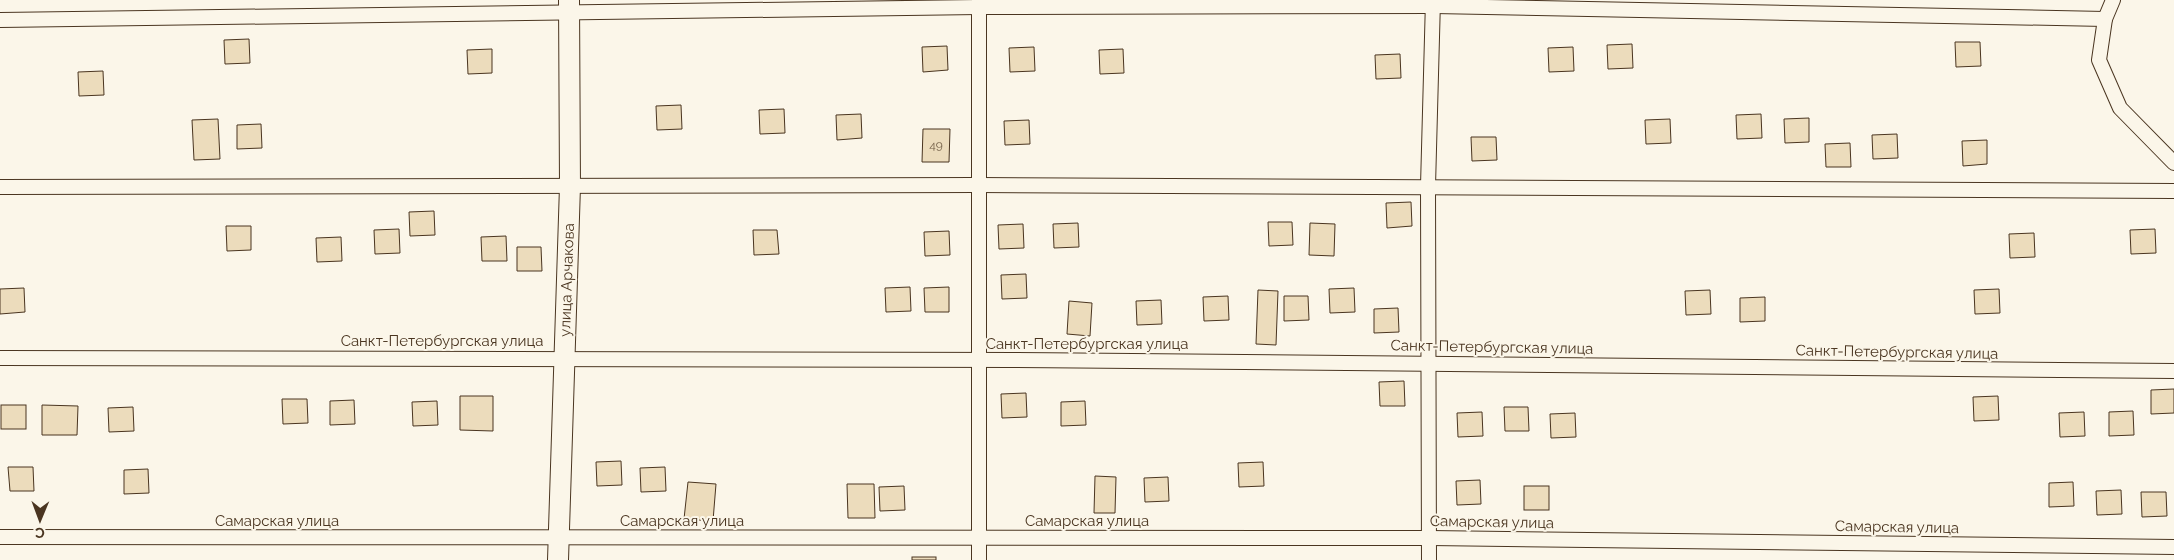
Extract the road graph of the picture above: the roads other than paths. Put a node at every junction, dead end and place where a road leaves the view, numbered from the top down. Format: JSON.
{"nodes":[{"id":1,"x":2113,"y":0,"type":"edge"},
{"id":2,"x":1433,"y":3,"type":"edge"},
{"id":3,"x":979,"y":4,"type":"edge"},
{"id":4,"x":570,"y":6,"type":"edge"},
{"id":5,"x":2105,"y":19,"type":"junction"},
{"id":6,"x":0,"y":20,"type":"edge"},
{"id":7,"x":2174,"y":163,"type":"edge"},
{"id":8,"x":978,"y":185,"type":"junction"},
{"id":9,"x":570,"y":186,"type":"junction"},
{"id":10,"x":1428,"y":186,"type":"junction"},
{"id":11,"x":0,"y":187,"type":"edge"},
{"id":12,"x":2174,"y":191,"type":"edge"},
{"id":13,"x":564,"y":357,"type":"junction"},
{"id":14,"x":0,"y":358,"type":"edge"},
{"id":15,"x":979,"y":360,"type":"junction"},
{"id":16,"x":1428,"y":362,"type":"junction"},
{"id":17,"x":2174,"y":371,"type":"edge"},
{"id":18,"x":0,"y":537,"type":"edge"},
{"id":19,"x":560,"y":537,"type":"junction"},
{"id":20,"x":979,"y":537,"type":"junction"},
{"id":21,"x":1430,"y":538,"type":"junction"},
{"id":22,"x":2174,"y":547,"type":"edge"},
{"id":23,"x":558,"y":560,"type":"edge"},
{"id":24,"x":979,"y":560,"type":"edge"},
{"id":25,"x":1430,"y":560,"type":"edge"}],
"edges":[{"from":1,"to":5,"type":"street"},
{"from":2,"to":3,"type":"street"},
{"from":2,"to":5,"type":"street"},
{"from":2,"to":10,"type":"street"},
{"from":3,"to":4,"type":"street"},
{"from":3,"to":8,"type":"street"},
{"from":4,"to":6,"type":"street"},
{"from":4,"to":9,"type":"street","name":"улица Арчакова"},
{"from":5,"to":7,"type":"street"},
{"from":8,"to":9,"type":"street"},
{"from":8,"to":10,"type":"street"},
{"from":8,"to":15,"type":"street"},
{"from":9,"to":11,"type":"street"},
{"from":9,"to":13,"type":"street","name":"улица Арчакова"},
{"from":10,"to":12,"type":"street"},
{"from":10,"to":16,"type":"street"},
{"from":13,"to":14,"type":"street","name":"Санкт-Петербургская улица"},
{"from":13,"to":15,"type":"street","name":"Санкт-Петербургская улица"},
{"from":13,"to":19,"type":"street","name":"улица Арчакова"},
{"from":15,"to":16,"type":"street","name":"Санкт-Петербургская улица"},
{"from":15,"to":20,"type":"street"},
{"from":16,"to":17,"type":"street","name":"Санкт-Петербургская улица"},
{"from":16,"to":21,"type":"street"},
{"from":18,"to":19,"type":"street","name":"Самарская улица"},
{"from":19,"to":20,"type":"street","name":"Самарская улица"},
{"from":19,"to":23,"type":"street","name":"улица Арчакова"},
{"from":20,"to":21,"type":"street","name":"Самарская улица"},
{"from":20,"to":24,"type":"street"},
{"from":21,"to":22,"type":"street","name":"Самарская улица"},
{"from":21,"to":25,"type":"street"}]}
